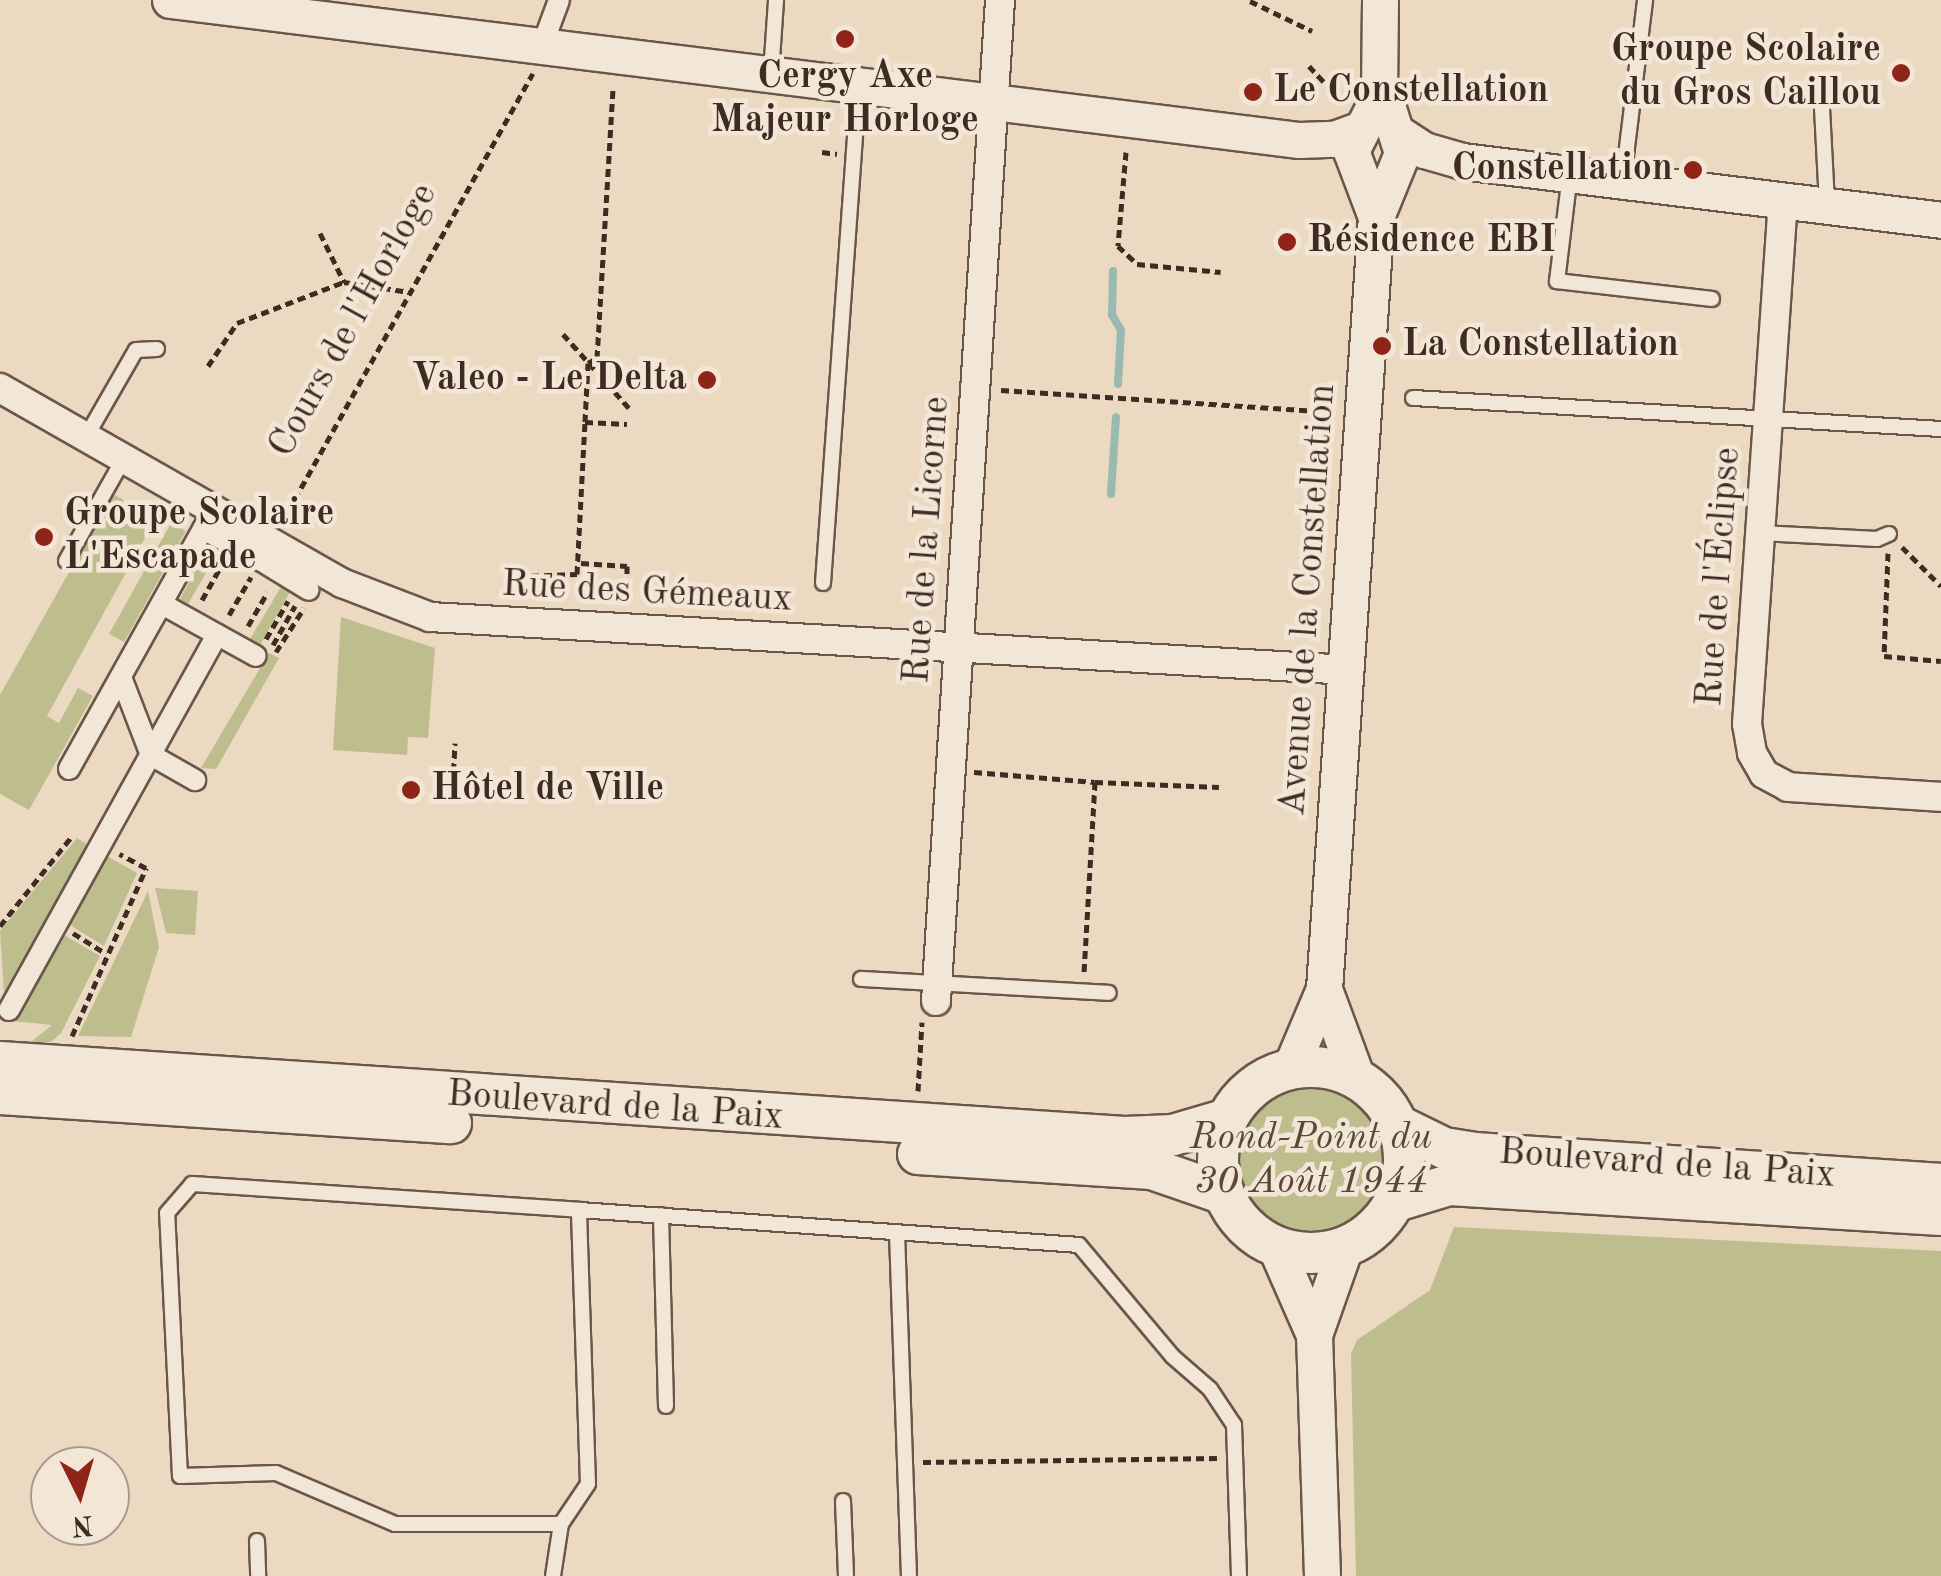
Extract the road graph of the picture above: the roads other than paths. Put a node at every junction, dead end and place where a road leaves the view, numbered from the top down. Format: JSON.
{"nodes":[{"id":1,"x":170,"y":0,"type":"edge"},
{"id":2,"x":559,"y":0,"type":"edge"},
{"id":3,"x":776,"y":0,"type":"edge"},
{"id":4,"x":1000,"y":0,"type":"edge"},
{"id":5,"x":1380,"y":0,"type":"edge"},
{"id":6,"x":1405,"y":0,"type":"edge"},
{"id":7,"x":1645,"y":0,"type":"edge"},
{"id":8,"x":228,"y":4,"type":"edge"},
{"id":9,"x":541,"y":48,"type":"junction"},
{"id":10,"x":1382,"y":71,"type":"junction"},
{"id":11,"x":771,"y":74,"type":"junction"},
{"id":12,"x":858,"y":85,"type":"junction"},
{"id":13,"x":1821,"y":89,"type":"dead end"},
{"id":14,"x":992,"y":102,"type":"junction"},
{"id":15,"x":1376,"y":147,"type":"junction"},
{"id":16,"x":1570,"y":174,"type":"junction"},
{"id":17,"x":1623,"y":180,"type":"junction"},
{"id":18,"x":1783,"y":200,"type":"junction"},
{"id":19,"x":1826,"y":206,"type":"junction"},
{"id":20,"x":1941,"y":220,"type":"edge"},
{"id":21,"x":1712,"y":298,"type":"dead end"},
{"id":22,"x":157,"y":349,"type":"dead end"},
{"id":23,"x":0,"y":388,"type":"edge"},
{"id":24,"x":1414,"y":398,"type":"dead end"},
{"id":25,"x":1768,"y":418,"type":"junction"},
{"id":26,"x":1941,"y":429,"type":"edge"},
{"id":27,"x":86,"y":436,"type":"junction"},
{"id":28,"x":124,"y":458,"type":"junction"},
{"id":29,"x":209,"y":519,"type":"junction"},
{"id":30,"x":1760,"y":533,"type":"junction"},
{"id":31,"x":1889,"y":534,"type":"dead end"},
{"id":32,"x":262,"y":557,"type":"junction"},
{"id":33,"x":66,"y":561,"type":"dead end"},
{"id":34,"x":823,"y":583,"type":"dead end"},
{"id":35,"x":309,"y":595,"type":"road end"},
{"id":36,"x":162,"y":604,"type":"junction"},
{"id":37,"x":220,"y":630,"type":"junction"},
{"id":38,"x":959,"y":648,"type":"junction"},
{"id":39,"x":256,"y":656,"type":"road end"},
{"id":40,"x":1348,"y":670,"type":"junction"},
{"id":41,"x":121,"y":677,"type":"junction"},
{"id":42,"x":151,"y":754,"type":"junction"},
{"id":43,"x":68,"y":770,"type":"dead end"},
{"id":44,"x":195,"y":780,"type":"dead end"},
{"id":45,"x":1941,"y":798,"type":"edge"},
{"id":46,"x":861,"y":979,"type":"dead end"},
{"id":47,"x":1324,"y":989,"type":"junction"},
{"id":48,"x":937,"y":992,"type":"junction"},
{"id":49,"x":1109,"y":993,"type":"dead end"},
{"id":50,"x":8,"y":1010,"type":"dead end"},
{"id":51,"x":0,"y":1062,"type":"edge"},
{"id":52,"x":1290,"y":1069,"type":"junction"},
{"id":53,"x":1357,"y":1078,"type":"junction"},
{"id":54,"x":0,"y":1094,"type":"edge"},
{"id":55,"x":1227,"y":1119,"type":"junction"},
{"id":56,"x":1398,"y":1126,"type":"junction"},
{"id":57,"x":1941,"y":1184,"type":"edge"},
{"id":58,"x":1224,"y":1194,"type":"junction"},
{"id":59,"x":1396,"y":1200,"type":"junction"},
{"id":60,"x":579,"y":1210,"type":"junction"},
{"id":61,"x":661,"y":1215,"type":"junction"},
{"id":62,"x":1941,"y":1216,"type":"edge"},
{"id":63,"x":898,"y":1234,"type":"junction"},
{"id":64,"x":1274,"y":1246,"type":"junction"},
{"id":65,"x":1345,"y":1247,"type":"junction"},
{"id":66,"x":1314,"y":1336,"type":"junction"},
{"id":67,"x":666,"y":1406,"type":"dead end"},
{"id":68,"x":843,"y":1501,"type":"dead end"},
{"id":69,"x":561,"y":1524,"type":"junction"},
{"id":70,"x":257,"y":1541,"type":"dead end"},
{"id":71,"x":258,"y":1576,"type":"edge"},
{"id":72,"x":553,"y":1576,"type":"edge"},
{"id":73,"x":846,"y":1576,"type":"edge"},
{"id":74,"x":909,"y":1576,"type":"edge"},
{"id":75,"x":1239,"y":1576,"type":"edge"},
{"id":76,"x":1322,"y":1576,"type":"edge"}],
"edges":[{"from":1,"to":8,"type":"street"},
{"from":2,"to":9,"type":"street"},
{"from":3,"to":11,"type":"lane"},
{"from":4,"to":14,"type":"street","name":"Rue de la Licorne"},
{"from":5,"to":10,"type":"street","name":"Avenue de la Constellation"},
{"from":6,"to":10,"type":"street"},
{"from":7,"to":17,"type":"lane"},
{"from":8,"to":9,"type":"street"},
{"from":9,"to":11,"type":"street"},
{"from":10,"to":15,"type":"street","name":"Avenue de la Constellation"},
{"from":11,"to":12,"type":"street"},
{"from":12,"to":14,"type":"street"},
{"from":12,"to":34,"type":"lane"},
{"from":13,"to":19,"type":"lane"},
{"from":14,"to":15,"type":"street"},
{"from":14,"to":38,"type":"street","name":"Rue de la Licorne"},
{"from":15,"to":16,"type":"street"},
{"from":15,"to":40,"type":"street","name":"Avenue de la Constellation"},
{"from":16,"to":17,"type":"street"},
{"from":16,"to":21,"type":"lane"},
{"from":17,"to":18,"type":"street"},
{"from":18,"to":19,"type":"street"},
{"from":18,"to":25,"type":"street","name":"Rue de l'Éclipse"},
{"from":19,"to":20,"type":"street"},
{"from":22,"to":27,"type":"lane"},
{"from":23,"to":27,"type":"street","name":"Rue des Gémeaux"},
{"from":24,"to":25,"type":"lane"},
{"from":25,"to":26,"type":"lane"},
{"from":25,"to":30,"type":"street","name":"Rue de l'Éclipse"},
{"from":27,"to":28,"type":"street","name":"Rue des Gémeaux"},
{"from":28,"to":29,"type":"street","name":"Rue des Gémeaux"},
{"from":28,"to":33,"type":"lane"},
{"from":29,"to":32,"type":"street","name":"Rue des Gémeaux"},
{"from":29,"to":36,"type":"street"},
{"from":30,"to":31,"type":"lane"},
{"from":30,"to":45,"type":"street","name":"Rue de l'Éclipse"},
{"from":32,"to":35,"type":"street"},
{"from":32,"to":38,"type":"street","name":"Rue des Gémeaux"},
{"from":36,"to":37,"type":"street"},
{"from":36,"to":41,"type":"street"},
{"from":37,"to":39,"type":"street"},
{"from":37,"to":42,"type":"street"},
{"from":38,"to":40,"type":"street","name":"Rue des Gémeaux"},
{"from":38,"to":48,"type":"street","name":"Rue de la Licorne"},
{"from":40,"to":47,"type":"street","name":"Avenue de la Constellation"},
{"from":41,"to":42,"type":"street"},
{"from":41,"to":43,"type":"street"},
{"from":42,"to":44,"type":"street"},
{"from":42,"to":50,"type":"street"},
{"from":46,"to":48,"type":"lane"},
{"from":47,"to":52,"type":"street","name":"Avenue de la Constellation"},
{"from":47,"to":53,"type":"street","name":"Avenue de la Constellation"},
{"from":48,"to":49,"type":"lane"},
{"from":51,"to":55,"type":"main road","name":"Boulevard de la Paix"},
{"from":52,"to":53,"type":"main road"},
{"from":52,"to":55,"type":"main road"},
{"from":53,"to":56,"type":"main road"},
{"from":54,"to":58,"type":"main road","name":"Boulevard de la Paix"},
{"from":55,"to":58,"type":"main road"},
{"from":56,"to":57,"type":"main road","name":"Boulevard de la Paix"},
{"from":56,"to":59,"type":"main road"},
{"from":58,"to":64,"type":"main road"},
{"from":59,"to":62,"type":"main road","name":"Boulevard de la Paix"},
{"from":59,"to":65,"type":"main road"},
{"from":60,"to":61,"type":"lane"},
{"from":60,"to":69,"type":"lane"},
{"from":60,"to":69,"type":"lane"},
{"from":61,"to":63,"type":"lane"},
{"from":61,"to":67,"type":"lane"},
{"from":63,"to":74,"type":"lane"},
{"from":63,"to":75,"type":"lane"},
{"from":64,"to":65,"type":"main road"},
{"from":64,"to":66,"type":"street"},
{"from":65,"to":66,"type":"street"},
{"from":66,"to":76,"type":"street"},
{"from":68,"to":73,"type":"lane"},
{"from":69,"to":72,"type":"lane"},
{"from":70,"to":71,"type":"lane"}]}
